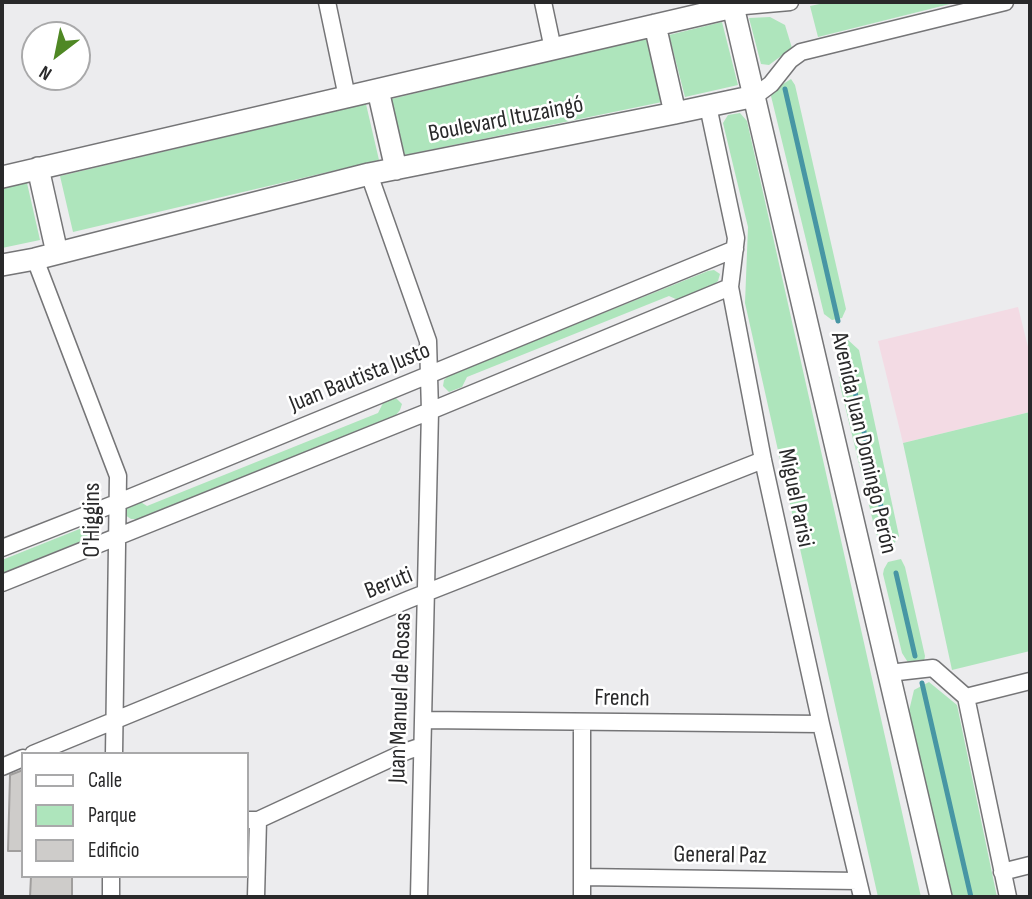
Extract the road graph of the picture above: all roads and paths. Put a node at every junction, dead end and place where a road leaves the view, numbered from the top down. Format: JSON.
{"nodes":[{"id":1,"x":327,"y":2,"type":"edge"},
{"id":2,"x":543,"y":2,"type":"edge"},
{"id":3,"x":790,"y":2,"type":"edge"},
{"id":4,"x":1005,"y":2,"type":"edge"},
{"id":5,"x":733,"y":4,"type":"edge"},
{"id":6,"x":655,"y":25,"type":"junction"},
{"id":7,"x":554,"y":48,"type":"junction"},
{"id":8,"x":378,"y":90,"type":"junction"},
{"id":9,"x":755,"y":96,"type":"junction"},
{"id":10,"x":347,"y":97,"type":"junction"},
{"id":11,"x":708,"y":106,"type":"junction"},
{"id":12,"x":675,"y":113,"type":"junction"},
{"id":13,"x":38,"y":169,"type":"junction"},
{"id":14,"x":396,"y":169,"type":"junction"},
{"id":15,"x":369,"y":174,"type":"junction"},
{"id":16,"x":2,"y":177,"type":"edge"},
{"id":17,"x":735,"y":248,"type":"junction"},
{"id":18,"x":57,"y":253,"type":"junction"},
{"id":19,"x":35,"y":259,"type":"junction"},
{"id":20,"x":2,"y":265,"type":"edge"},
{"id":21,"x":730,"y":287,"type":"junction"},
{"id":22,"x":430,"y":373,"type":"junction"},
{"id":23,"x":430,"y":411,"type":"junction"},
{"id":24,"x":763,"y":460,"type":"junction"},
{"id":25,"x":118,"y":502,"type":"junction"},
{"id":26,"x":117,"y":536,"type":"junction"},
{"id":27,"x":2,"y":548,"type":"edge"},
{"id":28,"x":2,"y":583,"type":"edge"},
{"id":29,"x":427,"y":593,"type":"junction"},
{"id":30,"x":889,"y":673,"type":"junction"},
{"id":31,"x":1030,"y":681,"type":"edge"},
{"id":32,"x":966,"y":697,"type":"junction"},
{"id":33,"x":114,"y":720,"type":"junction"},
{"id":34,"x":423,"y":720,"type":"junction"},
{"id":35,"x":582,"y":722,"type":"junction"},
{"id":36,"x":821,"y":724,"type":"junction"},
{"id":37,"x":422,"y":746,"type":"junction"},
{"id":38,"x":38,"y":752,"type":"edge"},
{"id":39,"x":114,"y":752,"type":"edge"},
{"id":40,"x":21,"y":759,"type":"edge"},
{"id":41,"x":2,"y":767,"type":"edge"},
{"id":42,"x":253,"y":820,"type":"edge"},
{"id":43,"x":1030,"y":865,"type":"edge"},
{"id":44,"x":1002,"y":872,"type":"junction"},
{"id":45,"x":582,"y":877,"type":"junction"},
{"id":46,"x":111,"y":878,"type":"edge"},
{"id":47,"x":858,"y":881,"type":"junction"},
{"id":48,"x":111,"y":897,"type":"edge"},
{"id":49,"x":256,"y":897,"type":"edge"},
{"id":50,"x":419,"y":897,"type":"edge"},
{"id":51,"x":582,"y":897,"type":"edge"},
{"id":52,"x":862,"y":897,"type":"edge"},
{"id":53,"x":941,"y":897,"type":"edge"},
{"id":54,"x":1008,"y":897,"type":"edge"}],
"edges":[{"from":1,"to":10,"type":"street"},
{"from":2,"to":7,"type":"street"},
{"from":3,"to":5,"type":"street"},
{"from":4,"to":9,"type":"street"},
{"from":5,"to":6,"type":"main road"},
{"from":5,"to":9,"type":"main road","name":"Avenida Juan Domingo Perón"},
{"from":6,"to":7,"type":"main road"},
{"from":6,"to":12,"type":"main road"},
{"from":7,"to":8,"type":"main road"},
{"from":8,"to":10,"type":"main road"},
{"from":8,"to":14,"type":"main road"},
{"from":9,"to":11,"type":"main road","name":"Boulevard Ituzaingó"},
{"from":9,"to":30,"type":"main road","name":"Avenida Juan Domingo Perón"},
{"from":10,"to":13,"type":"main road"},
{"from":11,"to":12,"type":"main road","name":"Boulevard Ituzaingó"},
{"from":11,"to":17,"type":"street","name":"Miguel Parisi"},
{"from":12,"to":14,"type":"main road","name":"Boulevard Ituzaingó"},
{"from":13,"to":16,"type":"main road"},
{"from":13,"to":18,"type":"main road"},
{"from":14,"to":15,"type":"main road","name":"Boulevard Ituzaingó"},
{"from":15,"to":18,"type":"main road","name":"Boulevard Ituzaingó"},
{"from":15,"to":22,"type":"street","name":"Juan Manuel de Rosas"},
{"from":17,"to":21,"type":"street","name":"Miguel Parisi"},
{"from":17,"to":22,"type":"street","name":"Juan Bautista Justo"},
{"from":18,"to":19,"type":"main road","name":"Boulevard Ituzaingó"},
{"from":19,"to":20,"type":"main road","name":"Boulevard Ituzaingó"},
{"from":19,"to":25,"type":"street","name":"O'Higgins"},
{"from":21,"to":23,"type":"street"},
{"from":21,"to":24,"type":"street","name":"Miguel Parisi"},
{"from":22,"to":23,"type":"street","name":"Juan Manuel de Rosas"},
{"from":22,"to":25,"type":"street","name":"Juan Bautista Justo"},
{"from":23,"to":26,"type":"street"},
{"from":23,"to":29,"type":"street","name":"Juan Manuel de Rosas"},
{"from":24,"to":29,"type":"street","name":"Beruti"},
{"from":24,"to":36,"type":"street","name":"Miguel Parisi"},
{"from":25,"to":26,"type":"street","name":"O'Higgins"},
{"from":25,"to":27,"type":"street","name":"Juan Bautista Justo"},
{"from":26,"to":28,"type":"street"},
{"from":26,"to":33,"type":"street","name":"O'Higgins"},
{"from":29,"to":33,"type":"street","name":"Beruti"},
{"from":29,"to":34,"type":"street","name":"Juan Manuel de Rosas"},
{"from":30,"to":32,"type":"street"},
{"from":30,"to":53,"type":"main road","name":"Avenida Juan Domingo Perón"},
{"from":31,"to":32,"type":"street"},
{"from":32,"to":44,"type":"street"},
{"from":33,"to":38,"type":"street","name":"Beruti"},
{"from":33,"to":39,"type":"street","name":"O'Higgins"},
{"from":34,"to":35,"type":"street","name":"French"},
{"from":34,"to":37,"type":"street","name":"Juan Manuel de Rosas"},
{"from":35,"to":36,"type":"street","name":"French"},
{"from":35,"to":45,"type":"street"},
{"from":36,"to":47,"type":"street","name":"Miguel Parisi"},
{"from":37,"to":42,"type":"street"},
{"from":37,"to":50,"type":"street","name":"Juan Manuel de Rosas"},
{"from":40,"to":41,"type":"street"},
{"from":42,"to":49,"type":"street"},
{"from":43,"to":44,"type":"street"},
{"from":44,"to":54,"type":"street"},
{"from":45,"to":47,"type":"street","name":"General Paz"},
{"from":45,"to":51,"type":"street"},
{"from":46,"to":48,"type":"street"},
{"from":47,"to":52,"type":"street","name":"Miguel Parisi"}]}
